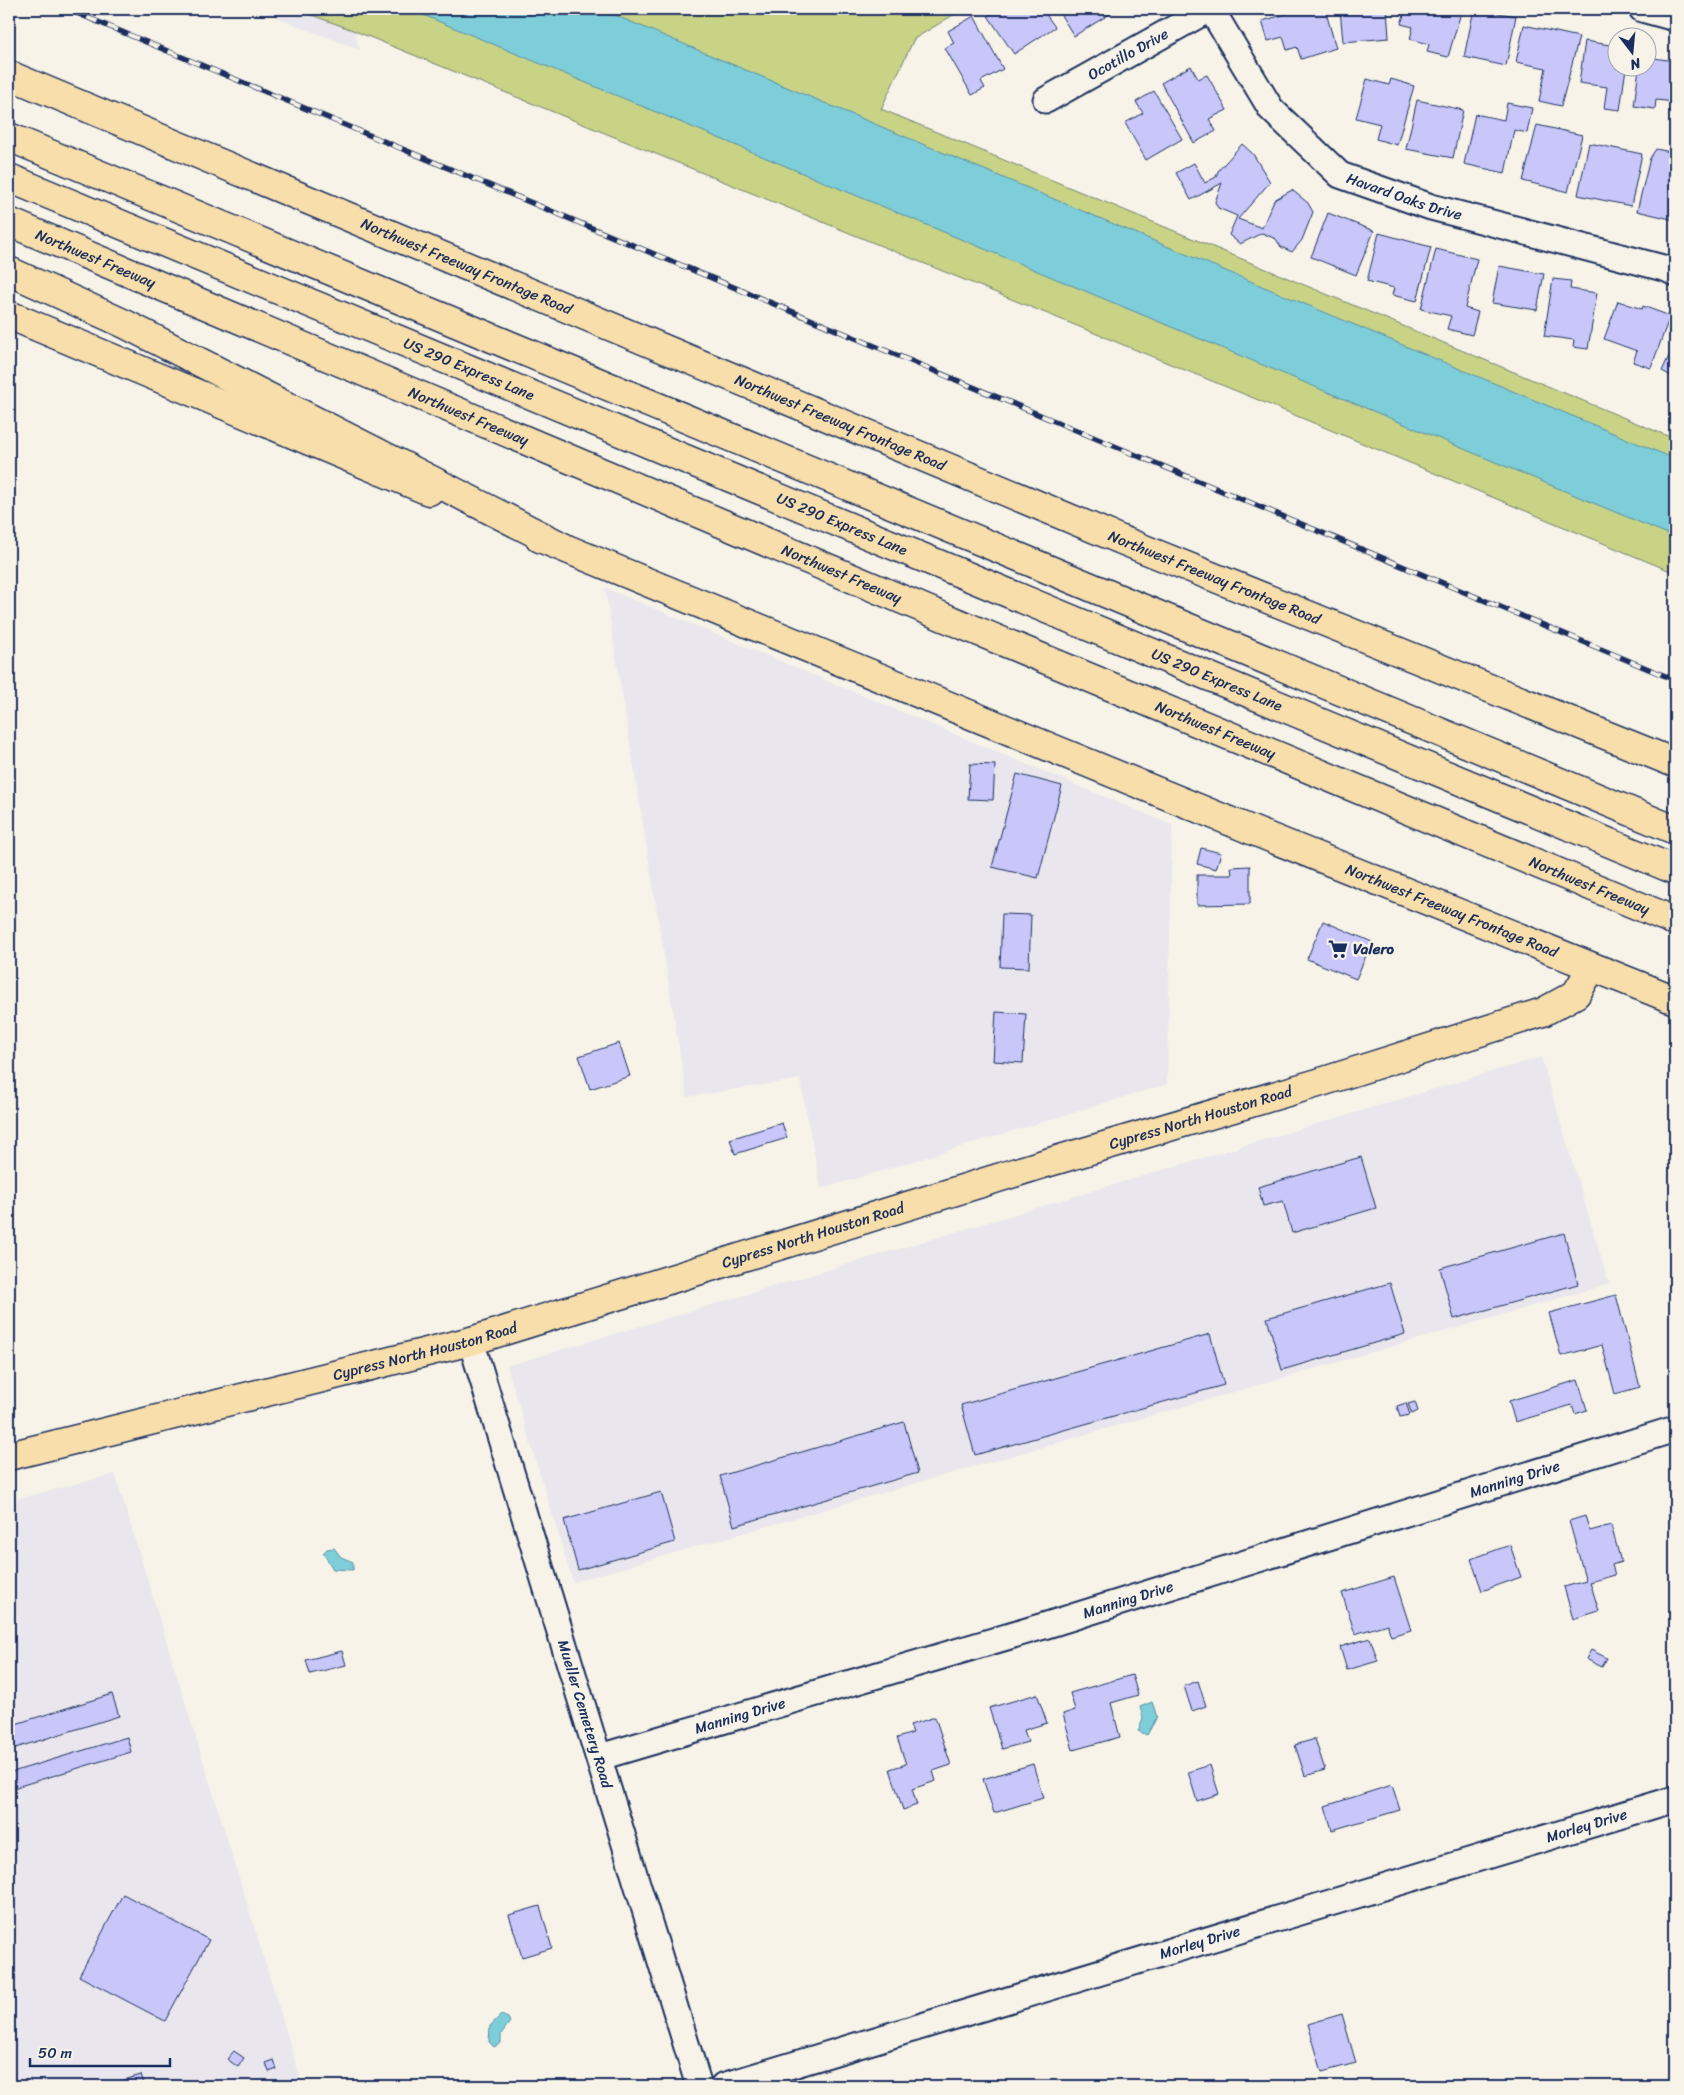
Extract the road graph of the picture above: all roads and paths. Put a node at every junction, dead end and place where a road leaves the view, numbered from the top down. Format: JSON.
{"nodes":[{"id":1,"x":1210,"y":9,"type":"edge"},
{"id":2,"x":1642,"y":9,"type":"edge"},
{"id":3,"x":1675,"y":18,"type":"edge"},
{"id":4,"x":9,"y":75,"type":"edge"},
{"id":5,"x":1046,"y":100,"type":"dead end"},
{"id":6,"x":9,"y":137,"type":"edge"},
{"id":7,"x":9,"y":178,"type":"edge"},
{"id":8,"x":9,"y":222,"type":"edge"},
{"id":9,"x":9,"y":271,"type":"edge"},
{"id":10,"x":1675,"y":273,"type":"edge"},
{"id":11,"x":9,"y":314,"type":"edge"},
{"id":12,"x":563,"y":548,"type":"junction"},
{"id":13,"x":1675,"y":763,"type":"edge"},
{"id":14,"x":1675,"y":830,"type":"edge"},
{"id":15,"x":1675,"y":870,"type":"edge"},
{"id":16,"x":1675,"y":921,"type":"edge"},
{"id":17,"x":1592,"y":967,"type":"junction"},
{"id":18,"x":1675,"y":1000,"type":"edge"},
{"id":19,"x":471,"y":1341,"type":"junction"},
{"id":20,"x":1669,"y":1437,"type":"edge"},
{"id":21,"x":9,"y":1456,"type":"edge"},
{"id":22,"x":600,"y":1758,"type":"junction"},
{"id":23,"x":1675,"y":1800,"type":"edge"},
{"id":24,"x":699,"y":2086,"type":"edge"},
{"id":25,"x":723,"y":2086,"type":"edge"}],
"edges":[{"from":1,"to":5,"type":"street","name":"Ocotillo Drive"},
{"from":1,"to":10,"type":"street","name":"Havard Oaks Drive"},
{"from":2,"to":3,"type":"street"},
{"from":4,"to":13,"type":"main road","name":"Northwest Freeway Frontage Road"},
{"from":6,"to":14,"type":"main road"},
{"from":7,"to":15,"type":"main road","name":"US 290 Express Lane"},
{"from":8,"to":16,"type":"main road","name":"Northwest Freeway"},
{"from":9,"to":12,"type":"main road"},
{"from":11,"to":12,"type":"main road","name":"Northwest Freeway Frontage Road"},
{"from":12,"to":17,"type":"main road","name":"Northwest Freeway Frontage Road"},
{"from":17,"to":18,"type":"main road","name":"Northwest Freeway Frontage Road"},
{"from":17,"to":19,"type":"main road","name":"Cypress North Houston Road"},
{"from":19,"to":21,"type":"main road","name":"Cypress North Houston Road"},
{"from":19,"to":22,"type":"street","name":"Mueller Cemetery Road"},
{"from":20,"to":22,"type":"street","name":"Manning Drive"},
{"from":22,"to":24,"type":"street","name":"Mueller Cemetery Road"},
{"from":23,"to":25,"type":"street","name":"Morley Drive"}]}
